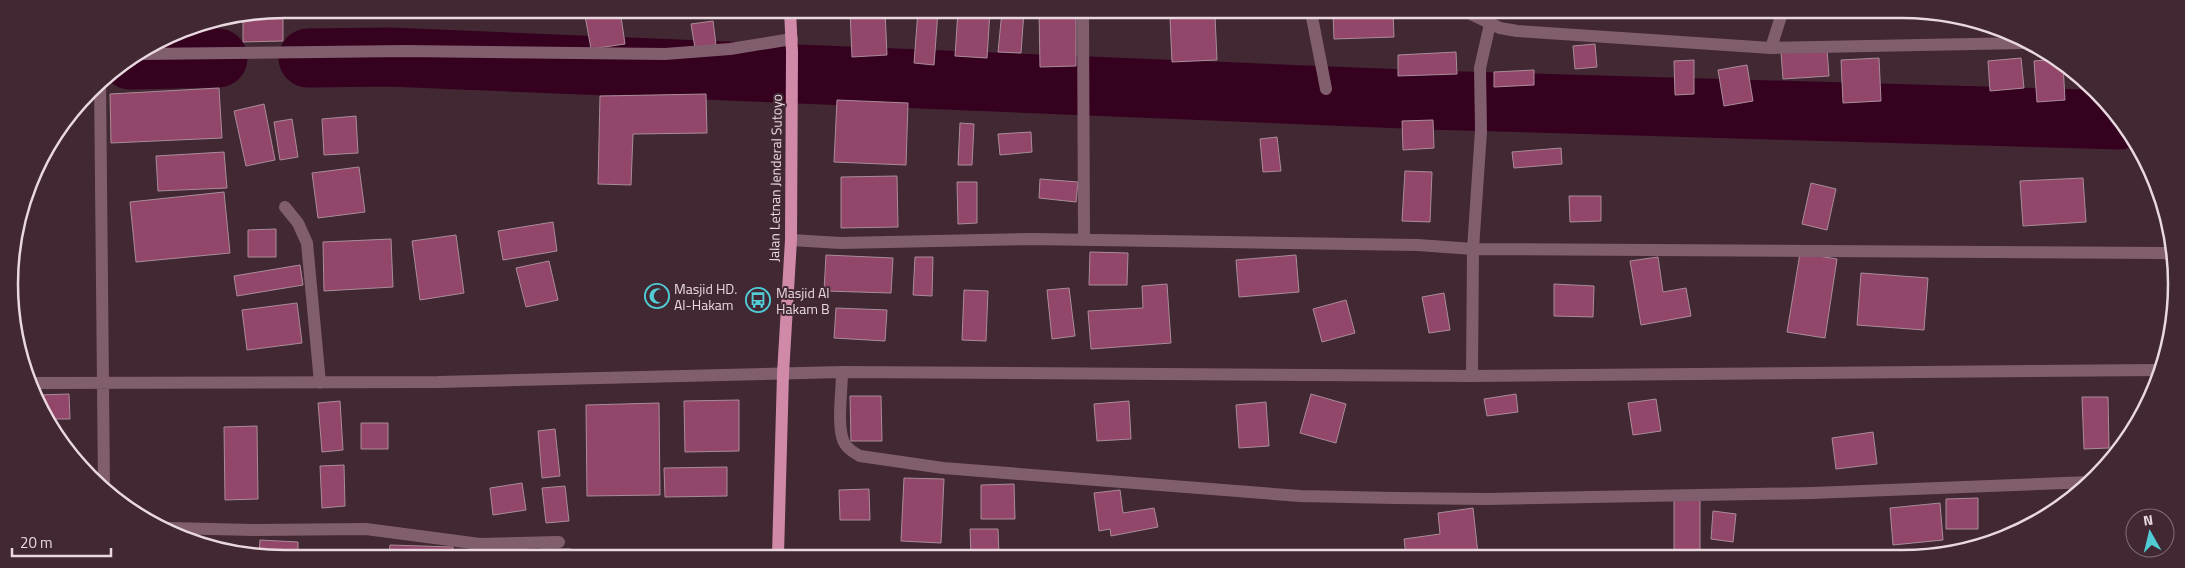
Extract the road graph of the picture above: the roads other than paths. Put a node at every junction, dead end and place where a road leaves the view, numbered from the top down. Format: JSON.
{"nodes":[{"id":1,"x":790,"y":18,"type":"edge"},
{"id":2,"x":1082,"y":18,"type":"edge"},
{"id":3,"x":1312,"y":18,"type":"edge"},
{"id":4,"x":1478,"y":18,"type":"edge"},
{"id":5,"x":1781,"y":18,"type":"edge"},
{"id":6,"x":1490,"y":24,"type":"junction"},
{"id":7,"x":2015,"y":43,"type":"edge"},
{"id":8,"x":792,"y":46,"type":"junction"},
{"id":9,"x":1771,"y":48,"type":"junction"},
{"id":10,"x":150,"y":54,"type":"edge"},
{"id":11,"x":1326,"y":89,"type":"dead end"},
{"id":12,"x":101,"y":91,"type":"edge"},
{"id":13,"x":285,"y":207,"type":"dead end"},
{"id":14,"x":791,"y":240,"type":"junction"},
{"id":15,"x":1084,"y":240,"type":"junction"},
{"id":16,"x":1473,"y":249,"type":"junction"},
{"id":17,"x":2165,"y":253,"type":"edge"},
{"id":18,"x":2153,"y":370,"type":"edge"},
{"id":19,"x":842,"y":372,"type":"junction"},
{"id":20,"x":783,"y":374,"type":"junction"},
{"id":21,"x":1472,"y":376,"type":"junction"},
{"id":22,"x":320,"y":382,"type":"junction"},
{"id":23,"x":37,"y":383,"type":"edge"},
{"id":24,"x":104,"y":383,"type":"junction"},
{"id":25,"x":104,"y":480,"type":"edge"},
{"id":26,"x":2079,"y":482,"type":"edge"},
{"id":27,"x":178,"y":528,"type":"edge"},
{"id":28,"x":559,"y":542,"type":"dead end"},
{"id":29,"x":778,"y":550,"type":"edge"}],
"edges":[{"from":1,"to":8,"type":"main road","name":"Jalan Letnan Jenderal Sutoyo"},
{"from":2,"to":15,"type":"street"},
{"from":3,"to":11,"type":"street"},
{"from":4,"to":6,"type":"street"},
{"from":5,"to":9,"type":"street"},
{"from":6,"to":9,"type":"street"},
{"from":6,"to":16,"type":"street"},
{"from":7,"to":9,"type":"street"},
{"from":8,"to":10,"type":"street"},
{"from":8,"to":14,"type":"main road","name":"Jalan Letnan Jenderal Sutoyo"},
{"from":12,"to":24,"type":"street"},
{"from":13,"to":22,"type":"street"},
{"from":14,"to":15,"type":"street"},
{"from":14,"to":20,"type":"main road","name":"Jalan Letnan Jenderal Sutoyo"},
{"from":15,"to":16,"type":"street"},
{"from":16,"to":17,"type":"street"},
{"from":16,"to":21,"type":"street"},
{"from":18,"to":21,"type":"street"},
{"from":19,"to":20,"type":"street"},
{"from":19,"to":21,"type":"street"},
{"from":19,"to":26,"type":"street"},
{"from":20,"to":22,"type":"street"},
{"from":20,"to":29,"type":"main road","name":"Jalan Letnan Jenderal Sutoyo"},
{"from":22,"to":24,"type":"street"},
{"from":23,"to":24,"type":"street"},
{"from":24,"to":25,"type":"street"},
{"from":27,"to":28,"type":"street"}]}
